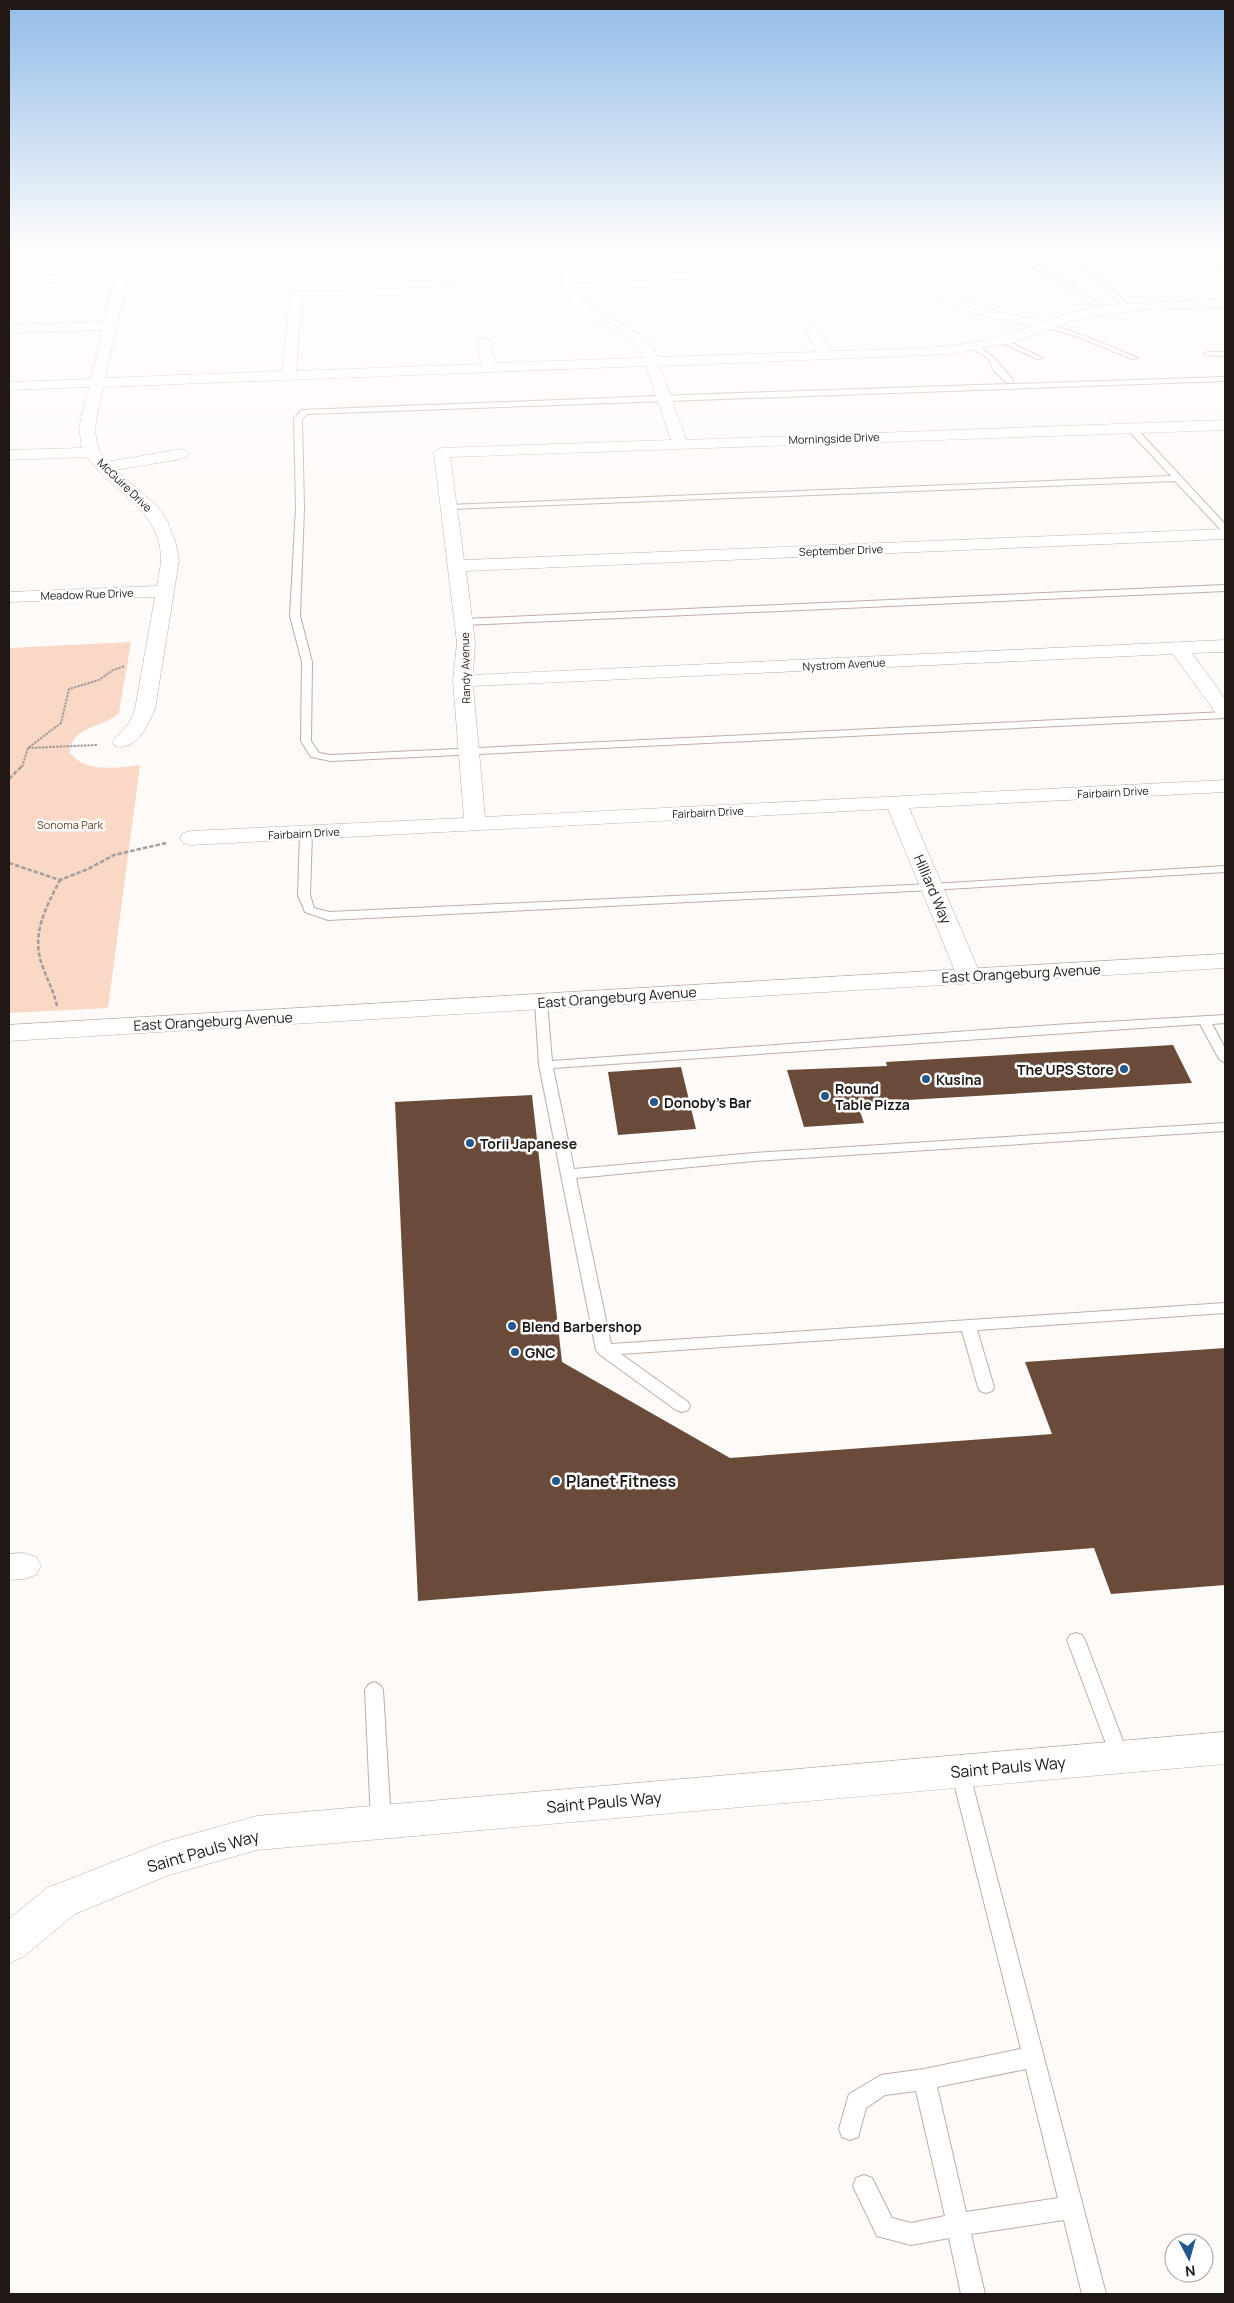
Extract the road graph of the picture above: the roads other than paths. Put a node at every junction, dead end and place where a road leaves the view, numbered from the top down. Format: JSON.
{"nodes":[{"id":1,"x":103,"y":358,"type":"edge"},
{"id":2,"x":290,"y":358,"type":"edge"},
{"id":3,"x":487,"y":358,"type":"edge"},
{"id":4,"x":725,"y":358,"type":"edge"},
{"id":5,"x":992,"y":358,"type":"edge"},
{"id":6,"x":651,"y":361,"type":"junction"},
{"id":7,"x":489,"y":367,"type":"junction"},
{"id":8,"x":289,"y":374,"type":"junction"},
{"id":9,"x":1225,"y":379,"type":"edge"},
{"id":10,"x":1010,"y":381,"type":"dead end"},
{"id":11,"x":98,"y":382,"type":"junction"},
{"id":12,"x":9,"y":386,"type":"edge"},
{"id":13,"x":664,"y":398,"type":"junction"},
{"id":14,"x":1225,"y":424,"type":"edge"},
{"id":15,"x":1131,"y":428,"type":"junction"},
{"id":16,"x":680,"y":444,"type":"junction"},
{"id":17,"x":91,"y":452,"type":"junction"},
{"id":18,"x":442,"y":453,"type":"joint"},
{"id":19,"x":181,"y":454,"type":"dead end"},
{"id":20,"x":9,"y":455,"type":"edge"},
{"id":21,"x":103,"y":467,"type":"junction"},
{"id":22,"x":1178,"y":478,"type":"junction"},
{"id":23,"x":449,"y":507,"type":"junction"},
{"id":24,"x":1225,"y":529,"type":"edge"},
{"id":25,"x":1225,"y":534,"type":"edge"},
{"id":26,"x":457,"y":566,"type":"junction"},
{"id":27,"x":1225,"y":588,"type":"edge"},
{"id":28,"x":165,"y":591,"type":"junction"},
{"id":29,"x":9,"y":597,"type":"edge"},
{"id":30,"x":463,"y":622,"type":"junction"},
{"id":31,"x":1225,"y":646,"type":"edge"},
{"id":32,"x":1178,"y":648,"type":"junction"},
{"id":33,"x":463,"y":681,"type":"junction"},
{"id":34,"x":1225,"y":713,"type":"edge"},
{"id":35,"x":122,"y":742,"type":"road end"},
{"id":36,"x":469,"y":752,"type":"junction"},
{"id":37,"x":1225,"y":786,"type":"edge"},
{"id":38,"x":896,"y":803,"type":"junction"},
{"id":39,"x":475,"y":824,"type":"junction"},
{"id":40,"x":306,"y":832,"type":"junction"},
{"id":41,"x":191,"y":838,"type":"road end"},
{"id":42,"x":1225,"y":870,"type":"edge"},
{"id":43,"x":932,"y":887,"type":"junction"},
{"id":44,"x":1225,"y":961,"type":"edge"},
{"id":45,"x":969,"y":976,"type":"junction"},
{"id":46,"x":540,"y":1002,"type":"junction"},
{"id":47,"x":1225,"y":1019,"type":"edge"},
{"id":48,"x":1204,"y":1020,"type":"junction"},
{"id":49,"x":9,"y":1033,"type":"edge"},
{"id":50,"x":1225,"y":1059,"type":"edge"},
{"id":51,"x":546,"y":1065,"type":"junction"},
{"id":52,"x":1225,"y":1127,"type":"edge"},
{"id":53,"x":569,"y":1174,"type":"junction"},
{"id":54,"x":1225,"y":1308,"type":"edge"},
{"id":55,"x":968,"y":1325,"type":"junction"},
{"id":56,"x":604,"y":1350,"type":"junction"},
{"id":57,"x":986,"y":1387,"type":"dead end"},
{"id":58,"x":682,"y":1406,"type":"dead end"},
{"id":59,"x":1076,"y":1640,"type":"dead end"},
{"id":60,"x":374,"y":1690,"type":"dead end"},
{"id":61,"x":1225,"y":1748,"type":"edge"},
{"id":62,"x":1120,"y":1757,"type":"junction"},
{"id":63,"x":960,"y":1771,"type":"junction"},
{"id":64,"x":381,"y":1822,"type":"junction"},
{"id":65,"x":9,"y":1944,"type":"edge"},
{"id":66,"x":1034,"y":2057,"type":"junction"},
{"id":67,"x":924,"y":2079,"type":"junction"},
{"id":68,"x":850,"y":2129,"type":"dead end"},
{"id":69,"x":864,"y":2186,"type":"dead end"},
{"id":70,"x":1072,"y":2207,"type":"junction"},
{"id":71,"x":958,"y":2225,"type":"junction"},
{"id":72,"x":973,"y":2294,"type":"edge"},
{"id":73,"x":1094,"y":2294,"type":"edge"}],
"edges":[{"from":1,"to":11,"type":"street","name":"McGuire Drive"},
{"from":2,"to":8,"type":"street"},
{"from":3,"to":7,"type":"street"},
{"from":4,"to":6,"type":"street"},
{"from":5,"to":10,"type":"lane"},
{"from":6,"to":7,"type":"street"},
{"from":6,"to":13,"type":"street"},
{"from":7,"to":8,"type":"street"},
{"from":8,"to":11,"type":"street"},
{"from":9,"to":13,"type":"lane"},
{"from":11,"to":12,"type":"street"},
{"from":11,"to":17,"type":"street","name":"McGuire Drive"},
{"from":13,"to":16,"type":"street"},
{"from":13,"to":36,"type":"lane"},
{"from":14,"to":15,"type":"street","name":"Morningside Drive"},
{"from":15,"to":16,"type":"street","name":"Morningside Drive"},
{"from":15,"to":22,"type":"lane"},
{"from":16,"to":18,"type":"street","name":"Morningside Drive"},
{"from":17,"to":20,"type":"street"},
{"from":17,"to":21,"type":"street","name":"McGuire Drive"},
{"from":18,"to":23,"type":"street","name":"Randy Avenue"},
{"from":19,"to":21,"type":"street"},
{"from":21,"to":28,"type":"street","name":"McGuire Drive"},
{"from":22,"to":23,"type":"lane"},
{"from":22,"to":24,"type":"lane"},
{"from":23,"to":26,"type":"street","name":"Randy Avenue"},
{"from":25,"to":26,"type":"street","name":"September Drive"},
{"from":26,"to":30,"type":"street","name":"Randy Avenue"},
{"from":27,"to":30,"type":"lane"},
{"from":28,"to":29,"type":"street","name":"Meadow Rue Drive"},
{"from":28,"to":35,"type":"street","name":"McGuire Drive"},
{"from":30,"to":33,"type":"street","name":"Randy Avenue"},
{"from":31,"to":32,"type":"street","name":"Nystrom Avenue"},
{"from":32,"to":33,"type":"street","name":"Nystrom Avenue"},
{"from":32,"to":34,"type":"street"},
{"from":33,"to":36,"type":"street","name":"Randy Avenue"},
{"from":34,"to":36,"type":"lane"},
{"from":36,"to":39,"type":"street","name":"Randy Avenue"},
{"from":37,"to":38,"type":"street","name":"Fairbairn Drive"},
{"from":38,"to":39,"type":"street","name":"Fairbairn Drive"},
{"from":38,"to":43,"type":"street","name":"Hilliard Way"},
{"from":39,"to":40,"type":"street","name":"Fairbairn Drive"},
{"from":40,"to":41,"type":"street","name":"Fairbairn Drive"},
{"from":40,"to":43,"type":"lane"},
{"from":42,"to":43,"type":"lane"},
{"from":43,"to":45,"type":"street","name":"Hilliard Way"},
{"from":44,"to":45,"type":"street","name":"East Orangeburg Avenue"},
{"from":45,"to":46,"type":"street","name":"East Orangeburg Avenue"},
{"from":46,"to":49,"type":"street","name":"East Orangeburg Avenue"},
{"from":46,"to":51,"type":"lane"},
{"from":47,"to":48,"type":"lane"},
{"from":48,"to":50,"type":"lane"},
{"from":48,"to":51,"type":"lane"},
{"from":51,"to":53,"type":"lane"},
{"from":52,"to":53,"type":"lane"},
{"from":53,"to":56,"type":"lane"},
{"from":54,"to":55,"type":"lane"},
{"from":55,"to":56,"type":"lane"},
{"from":55,"to":57,"type":"lane"},
{"from":56,"to":58,"type":"lane"},
{"from":59,"to":62,"type":"lane"},
{"from":60,"to":64,"type":"lane"},
{"from":61,"to":62,"type":"street","name":"Saint Pauls Way"},
{"from":62,"to":63,"type":"street","name":"Saint Pauls Way"},
{"from":63,"to":64,"type":"street","name":"Saint Pauls Way"},
{"from":63,"to":66,"type":"lane"},
{"from":64,"to":65,"type":"street","name":"Saint Pauls Way"},
{"from":66,"to":67,"type":"lane"},
{"from":66,"to":70,"type":"lane"},
{"from":67,"to":68,"type":"lane"},
{"from":67,"to":71,"type":"lane"},
{"from":69,"to":71,"type":"lane"},
{"from":70,"to":71,"type":"lane"},
{"from":70,"to":73,"type":"lane"},
{"from":71,"to":72,"type":"lane"}]}
